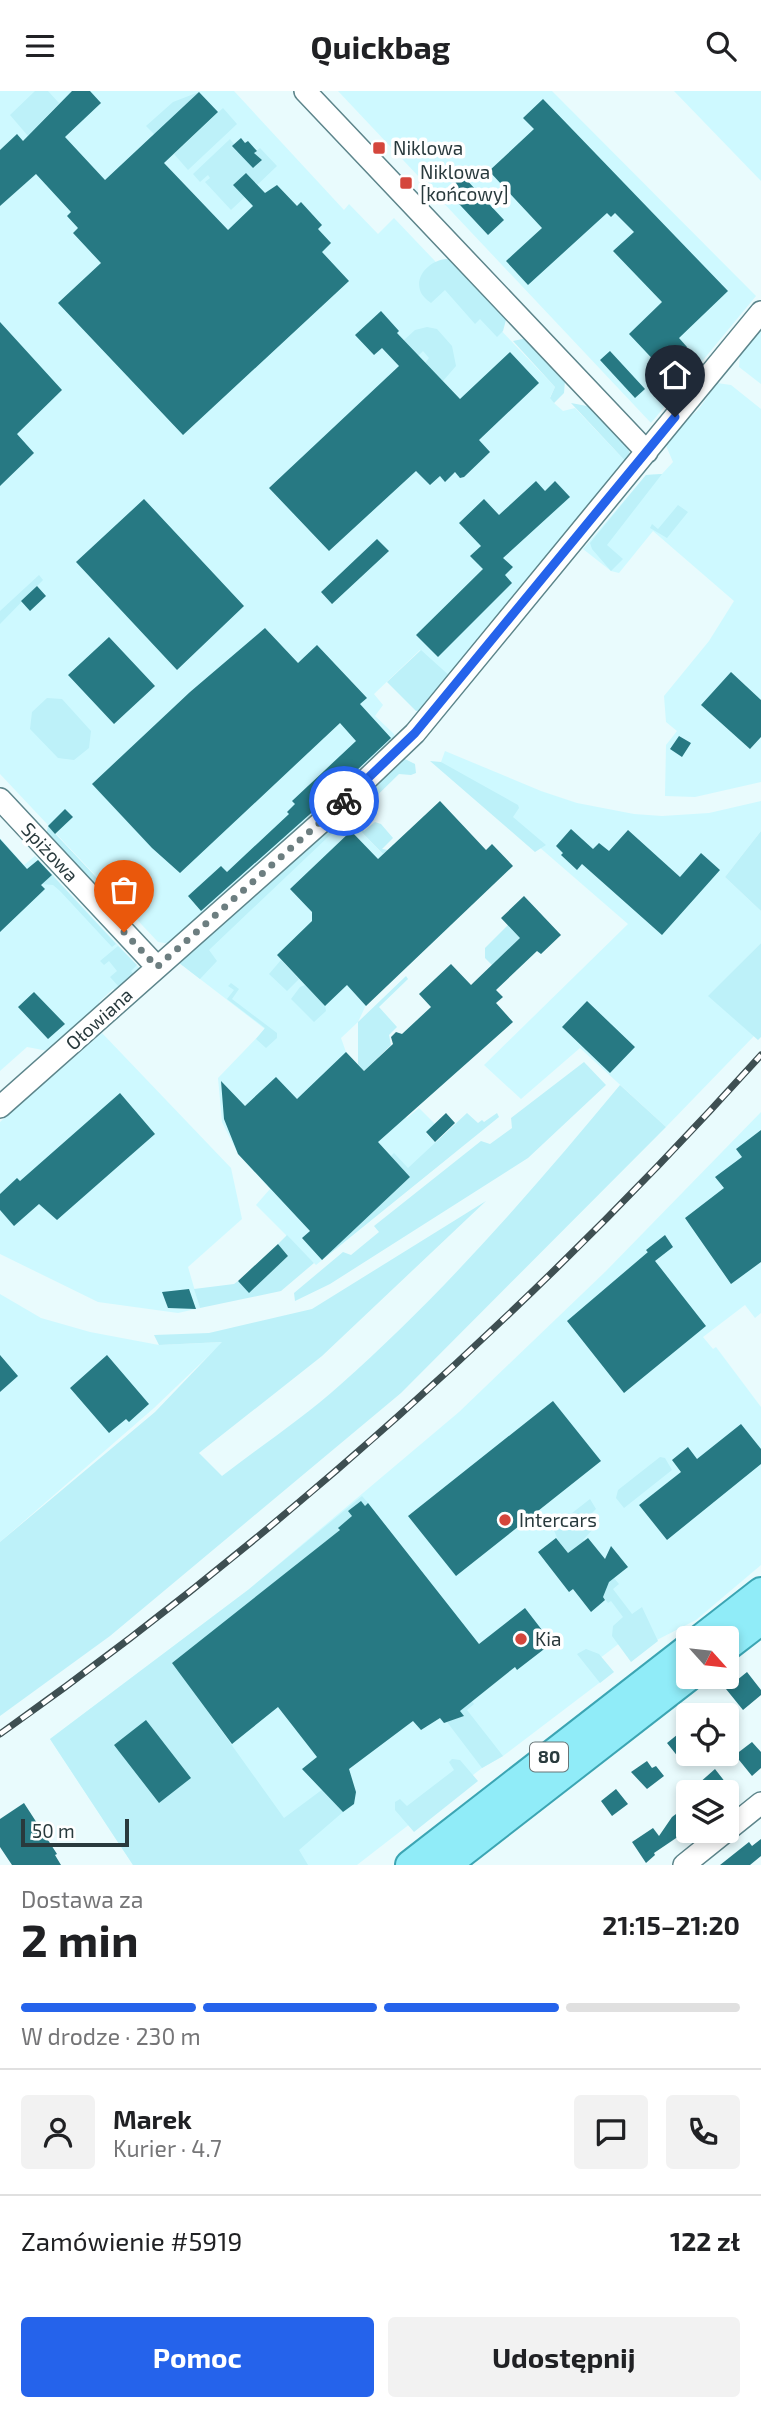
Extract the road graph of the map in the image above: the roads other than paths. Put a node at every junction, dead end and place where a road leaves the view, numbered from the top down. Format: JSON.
{"nodes":[{"id":1,"x":305,"y":91,"type":"edge"},
{"id":2,"x":761,"y":312,"type":"edge"},
{"id":3,"x":647,"y":452,"type":"junction"},
{"id":4,"x":0,"y":799,"type":"edge"},
{"id":5,"x":157,"y":967,"type":"junction"},
{"id":6,"x":0,"y":1107,"type":"edge"},
{"id":7,"x":761,"y":1592,"type":"edge"},
{"id":8,"x":761,"y":1620,"type":"edge"},
{"id":9,"x":717,"y":1626,"type":"edge"},
{"id":10,"x":739,"y":1637,"type":"edge"},
{"id":11,"x":676,"y":1658,"type":"edge"},
{"id":12,"x":676,"y":1686,"type":"edge"},
{"id":13,"x":761,"y":1803,"type":"edge"},
{"id":14,"x":410,"y":1865,"type":"edge"},
{"id":15,"x":446,"y":1865,"type":"edge"},
{"id":16,"x":684,"y":1865,"type":"edge"}],
"edges":[{"from":1,"to":3,"type":"street"},
{"from":2,"to":3,"type":"street","name":"Ołowiana"},
{"from":3,"to":5,"type":"street","name":"Ołowiana"},
{"from":4,"to":5,"type":"street","name":"Spiżowa"},
{"from":5,"to":6,"type":"street","name":"Ołowiana"},
{"from":7,"to":9,"type":"main road"},
{"from":8,"to":10,"type":"main road"},
{"from":11,"to":14,"type":"main road","number":"80"},
{"from":12,"to":15,"type":"main road","number":"80"},
{"from":13,"to":16,"type":"street"}]}
